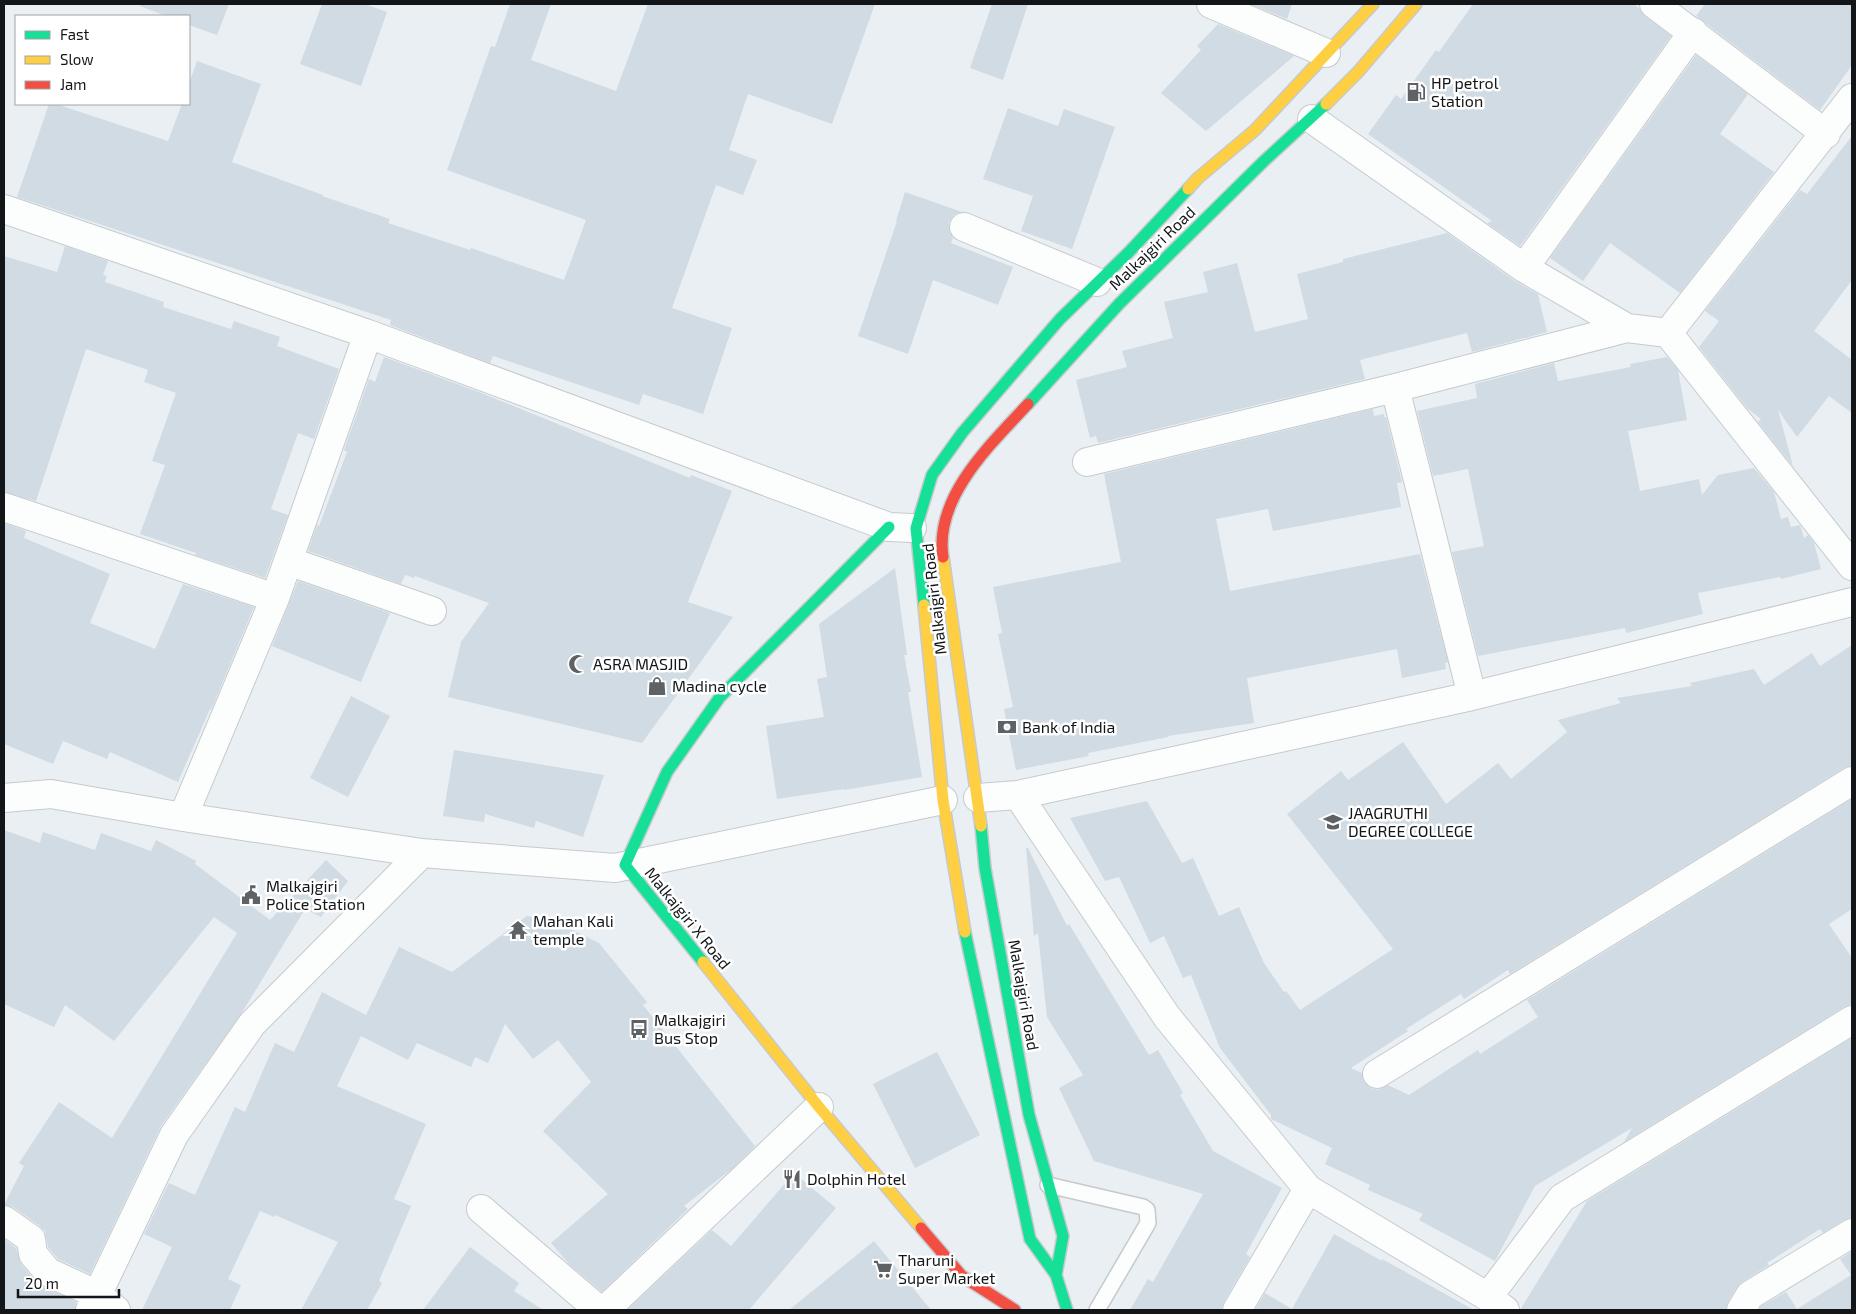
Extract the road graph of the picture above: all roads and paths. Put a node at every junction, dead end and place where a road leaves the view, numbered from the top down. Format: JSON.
{"nodes":[{"id":1,"x":1211,"y":4,"type":"edge"},
{"id":2,"x":1373,"y":4,"type":"edge"},
{"id":3,"x":1416,"y":4,"type":"edge"},
{"id":4,"x":1654,"y":4,"type":"edge"},
{"id":5,"x":1692,"y":32,"type":"junction"},
{"id":6,"x":1326,"y":53,"type":"junction"},
{"id":7,"x":1852,"y":98,"type":"edge"},
{"id":8,"x":1312,"y":119,"type":"junction"},
{"id":9,"x":1826,"y":134,"type":"junction"},
{"id":10,"x":4,"y":209,"type":"edge"},
{"id":11,"x":964,"y":226,"type":"dead end"},
{"id":12,"x":1524,"y":268,"type":"junction"},
{"id":13,"x":1097,"y":282,"type":"junction"},
{"id":14,"x":1627,"y":328,"type":"junction"},
{"id":15,"x":1668,"y":333,"type":"junction"},
{"id":16,"x":368,"y":334,"type":"junction"},
{"id":17,"x":1395,"y":388,"type":"junction"},
{"id":18,"x":1087,"y":462,"type":"dead end"},
{"id":19,"x":4,"y":507,"type":"edge"},
{"id":20,"x":889,"y":527,"type":"junction"},
{"id":21,"x":929,"y":528,"type":"junction"},
{"id":22,"x":288,"y":562,"type":"junction"},
{"id":23,"x":1852,"y":566,"type":"edge"},
{"id":24,"x":275,"y":598,"type":"junction"},
{"id":25,"x":1852,"y":602,"type":"edge"},
{"id":26,"x":432,"y":611,"type":"dead end"},
{"id":27,"x":1472,"y":696,"type":"junction"},
{"id":28,"x":1852,"y":781,"type":"edge"},
{"id":29,"x":1018,"y":795,"type":"junction"},
{"id":30,"x":4,"y":798,"type":"edge"},
{"id":31,"x":978,"y":798,"type":"junction"},
{"id":32,"x":943,"y":800,"type":"junction"},
{"id":33,"x":183,"y":817,"type":"junction"},
{"id":34,"x":422,"y":853,"type":"junction"},
{"id":35,"x":625,"y":865,"type":"junction"},
{"id":36,"x":1852,"y":1020,"type":"edge"},
{"id":37,"x":1377,"y":1074,"type":"dead end"},
{"id":38,"x":819,"y":1107,"type":"junction"},
{"id":39,"x":1048,"y":1184,"type":"junction"},
{"id":40,"x":1308,"y":1189,"type":"junction"},
{"id":41,"x":481,"y":1209,"type":"dead end"},
{"id":42,"x":4,"y":1220,"type":"edge"},
{"id":43,"x":1852,"y":1233,"type":"edge"},
{"id":44,"x":1056,"y":1275,"type":"junction"},
{"id":45,"x":1496,"y":1304,"type":"edge"},
{"id":46,"x":101,"y":1305,"type":"edge"},
{"id":47,"x":599,"y":1310,"type":"edge"},
{"id":48,"x":605,"y":1310,"type":"edge"},
{"id":49,"x":1015,"y":1310,"type":"edge"},
{"id":50,"x":1067,"y":1310,"type":"edge"},
{"id":51,"x":1097,"y":1310,"type":"edge"},
{"id":52,"x":1237,"y":1310,"type":"edge"},
{"id":53,"x":1742,"y":1310,"type":"edge"}],
"edges":[{"from":1,"to":6,"type":"street"},
{"from":2,"to":6,"type":"main road","name":"Malkajgiri Road"},
{"from":3,"to":8,"type":"main road","name":"Malkajgiri Road"},
{"from":4,"to":5,"type":"street"},
{"from":5,"to":9,"type":"street"},
{"from":5,"to":12,"type":"street"},
{"from":6,"to":13,"type":"main road","name":"Malkajgiri Road"},
{"from":7,"to":9,"type":"street"},
{"from":8,"to":12,"type":"street"},
{"from":8,"to":21,"type":"main road","name":"Malkajgiri Road"},
{"from":9,"to":15,"type":"street"},
{"from":10,"to":16,"type":"street"},
{"from":11,"to":13,"type":"street"},
{"from":12,"to":14,"type":"street"},
{"from":13,"to":21,"type":"main road","name":"Malkajgiri Road"},
{"from":14,"to":15,"type":"street"},
{"from":14,"to":17,"type":"street"},
{"from":15,"to":23,"type":"street"},
{"from":16,"to":20,"type":"street"},
{"from":16,"to":22,"type":"street"},
{"from":17,"to":18,"type":"street"},
{"from":17,"to":27,"type":"street"},
{"from":19,"to":24,"type":"street"},
{"from":20,"to":21,"type":"street"},
{"from":20,"to":35,"type":"main road","name":"Malkajgiri X Road"},
{"from":21,"to":31,"type":"main road","name":"Malkajgiri Road"},
{"from":21,"to":32,"type":"main road","name":"Malkajgiri Road"},
{"from":22,"to":24,"type":"street"},
{"from":22,"to":26,"type":"street"},
{"from":24,"to":33,"type":"street"},
{"from":25,"to":27,"type":"street"},
{"from":27,"to":29,"type":"street"},
{"from":28,"to":37,"type":"street"},
{"from":29,"to":31,"type":"street"},
{"from":29,"to":40,"type":"street"},
{"from":30,"to":33,"type":"street"},
{"from":31,"to":39,"type":"main road","name":"Malkajgiri Road"},
{"from":32,"to":35,"type":"street"},
{"from":32,"to":44,"type":"main road","name":"Malkajgiri Road"},
{"from":33,"to":34,"type":"street"},
{"from":34,"to":35,"type":"street"},
{"from":34,"to":46,"type":"street"},
{"from":35,"to":38,"type":"main road","name":"Malkajgiri X Road"},
{"from":36,"to":45,"type":"street"},
{"from":38,"to":48,"type":"street"},
{"from":38,"to":49,"type":"main road","name":"Malkajgiri X Road"},
{"from":39,"to":44,"type":"main road","name":"Malkajgiri Road"},
{"from":39,"to":51,"type":"lane"},
{"from":40,"to":45,"type":"street"},
{"from":40,"to":52,"type":"street"},
{"from":41,"to":47,"type":"street"},
{"from":42,"to":46,"type":"street"},
{"from":43,"to":53,"type":"street"},
{"from":44,"to":50,"type":"main road","name":"Malkajgiri Road"}]}
